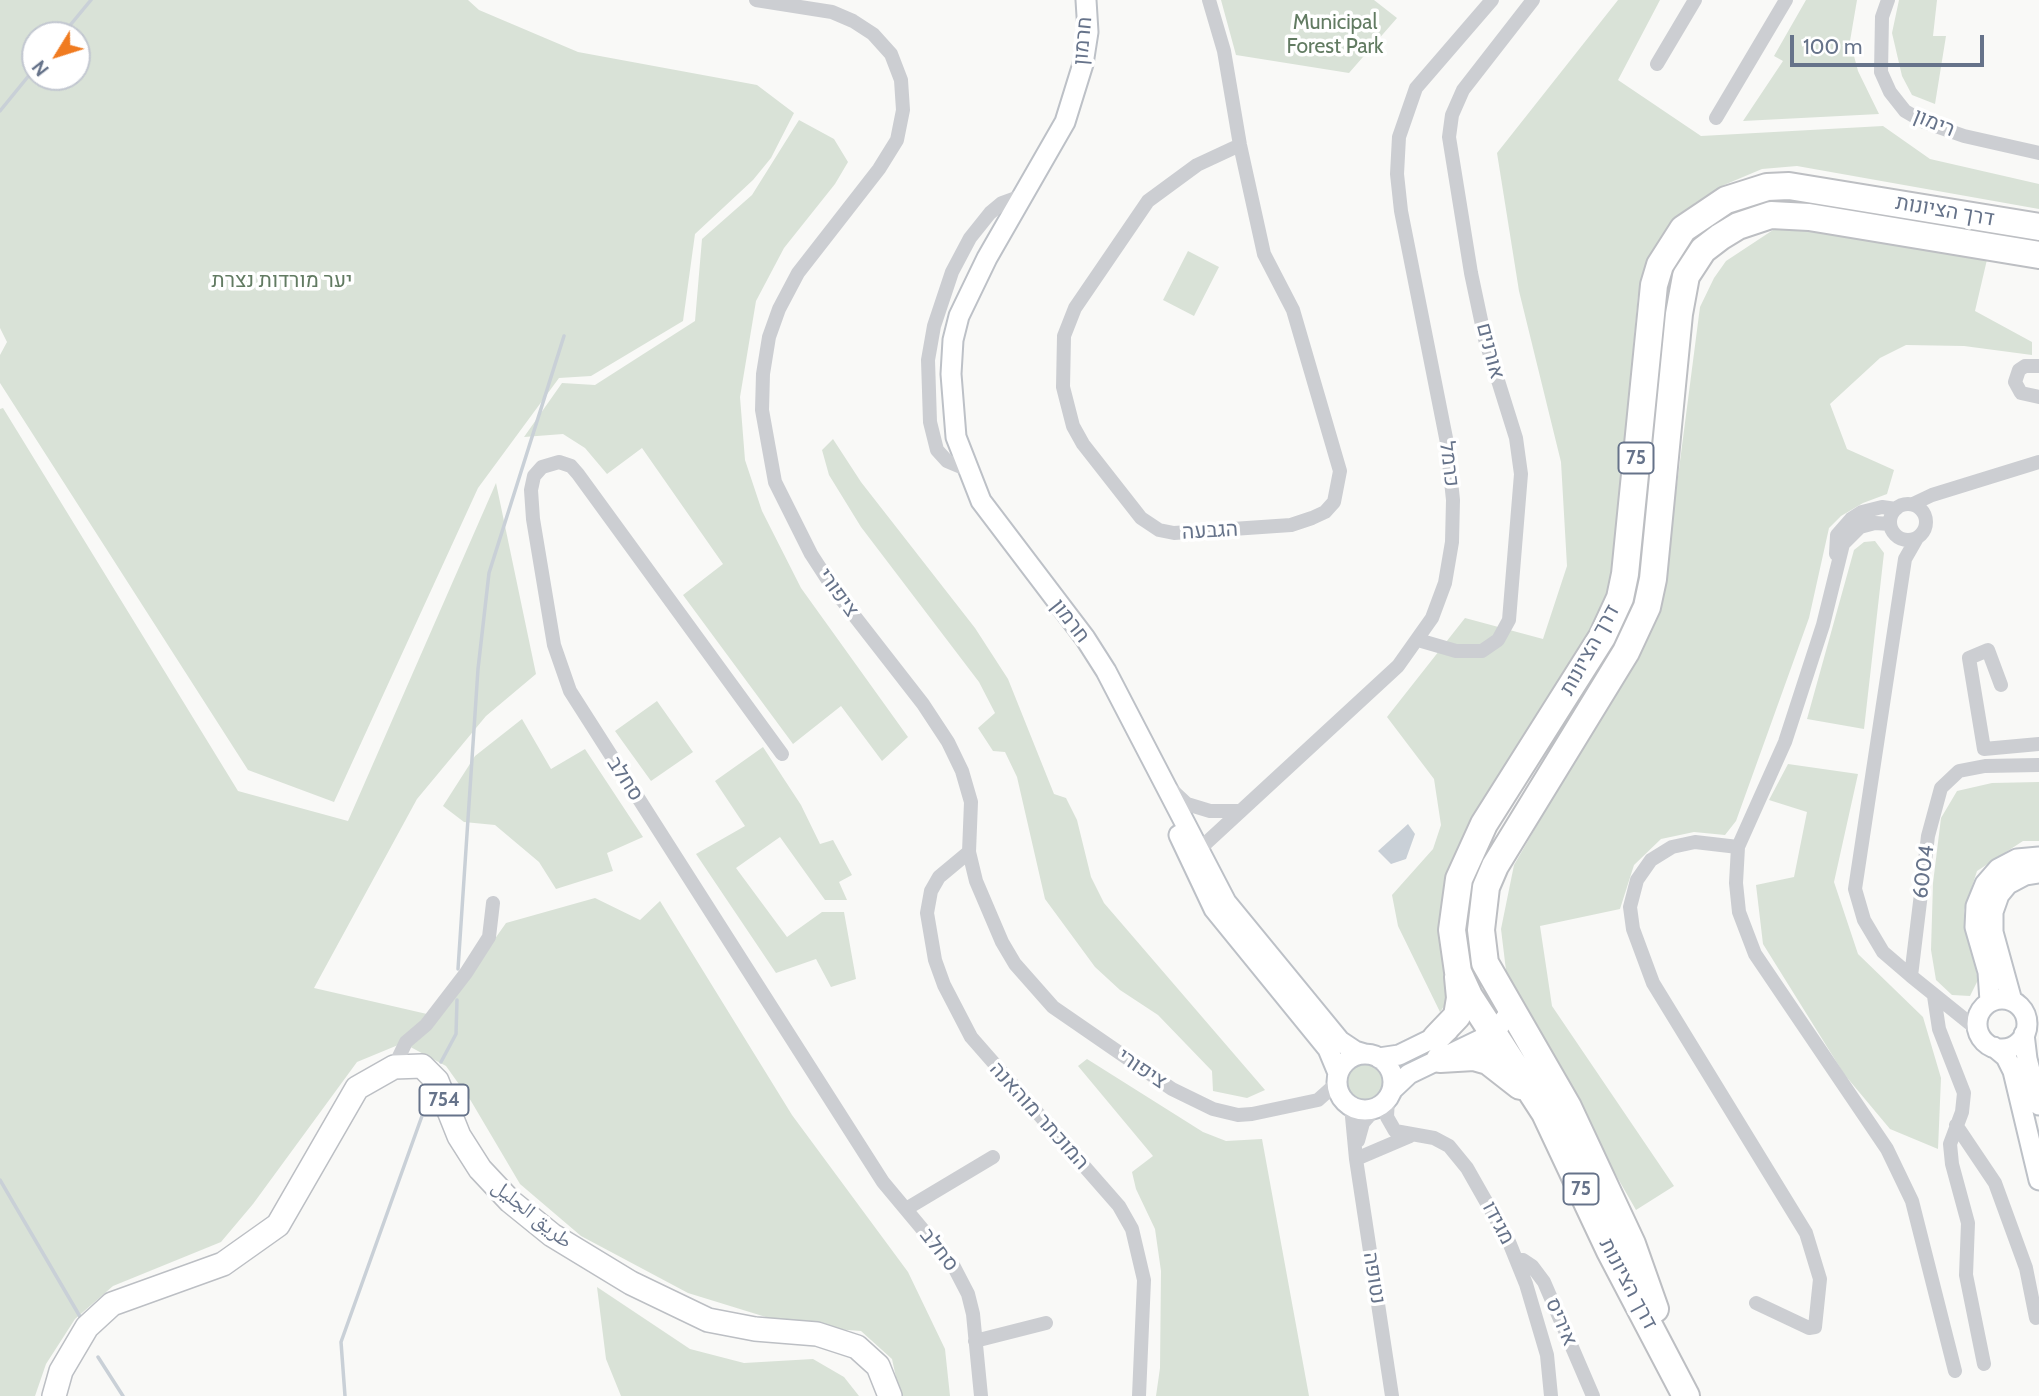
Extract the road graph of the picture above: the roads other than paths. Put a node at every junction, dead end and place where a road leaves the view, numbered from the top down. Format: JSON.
{"nodes":[{"id":1,"x":756,"y":0,"type":"edge"},
{"id":2,"x":1086,"y":0,"type":"edge"},
{"id":3,"x":1209,"y":0,"type":"edge"},
{"id":4,"x":1492,"y":0,"type":"edge"},
{"id":5,"x":1533,"y":0,"type":"edge"},
{"id":6,"x":1695,"y":0,"type":"edge"},
{"id":7,"x":1787,"y":0,"type":"edge"},
{"id":8,"x":1888,"y":0,"type":"edge"},
{"id":9,"x":1657,"y":64,"type":"dead end"},
{"id":10,"x":1716,"y":118,"type":"dead end"},
{"id":11,"x":1240,"y":145,"type":"junction"},
{"id":12,"x":2039,"y":153,"type":"edge"},
{"id":13,"x":2039,"y":227,"type":"edge"},
{"id":14,"x":2039,"y":255,"type":"edge"},
{"id":15,"x":2039,"y":366,"type":"edge"},
{"id":16,"x":2039,"y":397,"type":"edge"},
{"id":17,"x":2039,"y":462,"type":"edge"},
{"id":18,"x":1957,"y":488,"type":"junction"},
{"id":19,"x":1913,"y":504,"type":"junction"},
{"id":20,"x":1896,"y":509,"type":"junction"},
{"id":21,"x":1927,"y":519,"type":"junction"},
{"id":22,"x":1893,"y":530,"type":"junction"},
{"id":23,"x":1917,"y":538,"type":"junction"},
{"id":24,"x":1836,"y":563,"type":"junction"},
{"id":25,"x":1902,"y":579,"type":"junction"},
{"id":26,"x":1418,"y":640,"type":"junction"},
{"id":27,"x":2001,"y":685,"type":"dead end"},
{"id":28,"x":2039,"y":744,"type":"edge"},
{"id":29,"x":1984,"y":749,"type":"junction"},
{"id":30,"x":782,"y":754,"type":"dead end"},
{"id":31,"x":2039,"y":765,"type":"edge"},
{"id":32,"x":1985,"y":766,"type":"junction"},
{"id":33,"x":1162,"y":780,"type":"junction"},
{"id":34,"x":1241,"y":811,"type":"junction"},
{"id":35,"x":1738,"y":847,"type":"junction"},
{"id":36,"x":969,"y":852,"type":"junction"},
{"id":37,"x":1193,"y":855,"type":"junction"},
{"id":38,"x":2039,"y":857,"type":"edge"},
{"id":39,"x":2039,"y":873,"type":"edge"},
{"id":40,"x":494,"y":903,"type":"dead end"},
{"id":41,"x":1458,"y":972,"type":"junction"},
{"id":42,"x":1911,"y":975,"type":"junction"},
{"id":43,"x":1934,"y":996,"type":"junction"},
{"id":44,"x":1990,"y":1001,"type":"junction"},
{"id":45,"x":2012,"y":1001,"type":"junction"},
{"id":46,"x":1511,"y":1011,"type":"junction"},
{"id":47,"x":1488,"y":1024,"type":"junction"},
{"id":48,"x":1978,"y":1030,"type":"junction"},
{"id":49,"x":2024,"y":1034,"type":"junction"},
{"id":50,"x":1994,"y":1047,"type":"junction"},
{"id":51,"x":1438,"y":1048,"type":"junction"},
{"id":52,"x":1372,"y":1056,"type":"junction"},
{"id":53,"x":394,"y":1067,"type":"junction"},
{"id":54,"x":1343,"y":1091,"type":"junction"},
{"id":55,"x":1385,"y":1098,"type":"junction"},
{"id":56,"x":1539,"y":1103,"type":"junction"},
{"id":57,"x":2039,"y":1105,"type":"edge"},
{"id":58,"x":1956,"y":1125,"type":"junction"},
{"id":59,"x":1410,"y":1136,"type":"junction"},
{"id":60,"x":993,"y":1157,"type":"dead end"},
{"id":61,"x":1356,"y":1159,"type":"junction"},
{"id":62,"x":2039,"y":1180,"type":"edge"},
{"id":63,"x":906,"y":1209,"type":"junction"},
{"id":64,"x":1517,"y":1261,"type":"junction"},
{"id":65,"x":1756,"y":1303,"type":"dead end"},
{"id":66,"x":2036,"y":1318,"type":"dead end"},
{"id":67,"x":1046,"y":1323,"type":"dead end"},
{"id":68,"x":975,"y":1341,"type":"junction"},
{"id":69,"x":1984,"y":1364,"type":"dead end"},
{"id":70,"x":1673,"y":1368,"type":"junction"},
{"id":71,"x":1955,"y":1371,"type":"dead end"},
{"id":72,"x":54,"y":1396,"type":"edge"},
{"id":73,"x":890,"y":1396,"type":"edge"},
{"id":74,"x":981,"y":1396,"type":"edge"},
{"id":75,"x":1139,"y":1396,"type":"edge"},
{"id":76,"x":1392,"y":1396,"type":"edge"},
{"id":77,"x":1550,"y":1396,"type":"edge"},
{"id":78,"x":1594,"y":1396,"type":"edge"},
{"id":79,"x":1686,"y":1396,"type":"edge"}],
"edges":[{"from":1,"to":36,"type":"street","name":"ציפורי"},
{"from":2,"to":33,"type":"street","name":"חרמון"},
{"from":3,"to":11,"type":"street","name":"הגבעה"},
{"from":4,"to":26,"type":"street","name":"כרמל"},
{"from":5,"to":26,"type":"street","name":"אורנים"},
{"from":6,"to":9,"type":"street"},
{"from":7,"to":10,"type":"street"},
{"from":8,"to":12,"type":"street","name":"רימון"},
{"from":11,"to":11,"type":"street","name":"הגבעה"},
{"from":13,"to":41,"type":"highway","name":"דרך הציונות","number":"75"},
{"from":14,"to":46,"type":"highway","name":"דרך הציונות","number":"75"},
{"from":15,"to":16,"type":"street"},
{"from":17,"to":18,"type":"street"},
{"from":18,"to":19,"type":"street"},
{"from":18,"to":21,"type":"street"},
{"from":19,"to":20,"type":"street"},
{"from":19,"to":21,"type":"street"},
{"from":20,"to":22,"type":"street"},
{"from":20,"to":24,"type":"street"},
{"from":21,"to":23,"type":"street"},
{"from":22,"to":23,"type":"street"},
{"from":22,"to":24,"type":"street"},
{"from":22,"to":25,"type":"street"},
{"from":23,"to":25,"type":"street"},
{"from":24,"to":35,"type":"street"},
{"from":25,"to":42,"type":"street"},
{"from":26,"to":34,"type":"street","name":"כרמל"},
{"from":27,"to":29,"type":"street"},
{"from":28,"to":29,"type":"street"},
{"from":29,"to":32,"type":"street"},
{"from":30,"to":63,"type":"street","name":"סחלב"},
{"from":31,"to":32,"type":"street","name":"6004"},
{"from":32,"to":42,"type":"street","name":"6004"},
{"from":33,"to":34,"type":"street"},
{"from":33,"to":37,"type":"street","name":"חרמון"},
{"from":34,"to":37,"type":"street","name":"כרמל"},
{"from":35,"to":65,"type":"street"},
{"from":35,"to":71,"type":"street"},
{"from":36,"to":54,"type":"street","name":"ציפורי"},
{"from":36,"to":75,"type":"street","name":"המוכתר מוהאנה"},
{"from":37,"to":52,"type":"street","name":"חרמון"},
{"from":37,"to":54,"type":"street","name":"חרמון"},
{"from":38,"to":44,"type":"street"},
{"from":39,"to":45,"type":"street"},
{"from":40,"to":53,"type":"street"},
{"from":41,"to":47,"type":"highway","name":"דרך הציונות","number":"75"},
{"from":41,"to":51,"type":"highway"},
{"from":42,"to":43,"type":"street"},
{"from":43,"to":48,"type":"street"},
{"from":43,"to":58,"type":"street"},
{"from":44,"to":45,"type":"street"},
{"from":44,"to":48,"type":"street"},
{"from":45,"to":49,"type":"street"},
{"from":46,"to":47,"type":"street"},
{"from":46,"to":70,"type":"highway","name":"דרך הציונות","number":"75"},
{"from":47,"to":51,"type":"street"},
{"from":47,"to":56,"type":"highway","name":"דרך הציונות","number":"75"},
{"from":48,"to":50,"type":"street"},
{"from":49,"to":50,"type":"street"},
{"from":49,"to":57,"type":"street"},
{"from":50,"to":62,"type":"street"},
{"from":51,"to":52,"type":"street"},
{"from":51,"to":55,"type":"street"},
{"from":51,"to":56,"type":"highway"},
{"from":52,"to":54,"type":"street"},
{"from":52,"to":55,"type":"street"},
{"from":53,"to":72,"type":"main road","number":"754"},
{"from":53,"to":73,"type":"main road","name":"طريق الجليل","number":"754"},
{"from":54,"to":55,"type":"street"},
{"from":54,"to":61,"type":"street","name":"נטופה"},
{"from":55,"to":59,"type":"street"},
{"from":55,"to":61,"type":"street","name":"נטופה"},
{"from":56,"to":70,"type":"highway","name":"דרך הציונות","number":"75"},
{"from":58,"to":66,"type":"street"},
{"from":58,"to":69,"type":"street"},
{"from":59,"to":61,"type":"street"},
{"from":59,"to":64,"type":"street","name":"מגידו"},
{"from":60,"to":63,"type":"street"},
{"from":61,"to":76,"type":"street","name":"נטופה"},
{"from":63,"to":68,"type":"street","name":"סחלב"},
{"from":64,"to":77,"type":"street","name":"מגידו"},
{"from":64,"to":78,"type":"street","name":"איריס"},
{"from":67,"to":68,"type":"street"},
{"from":68,"to":74,"type":"street","name":"סחלב"},
{"from":70,"to":79,"type":"highway","name":"דרך הציונות","number":"75"}]}
